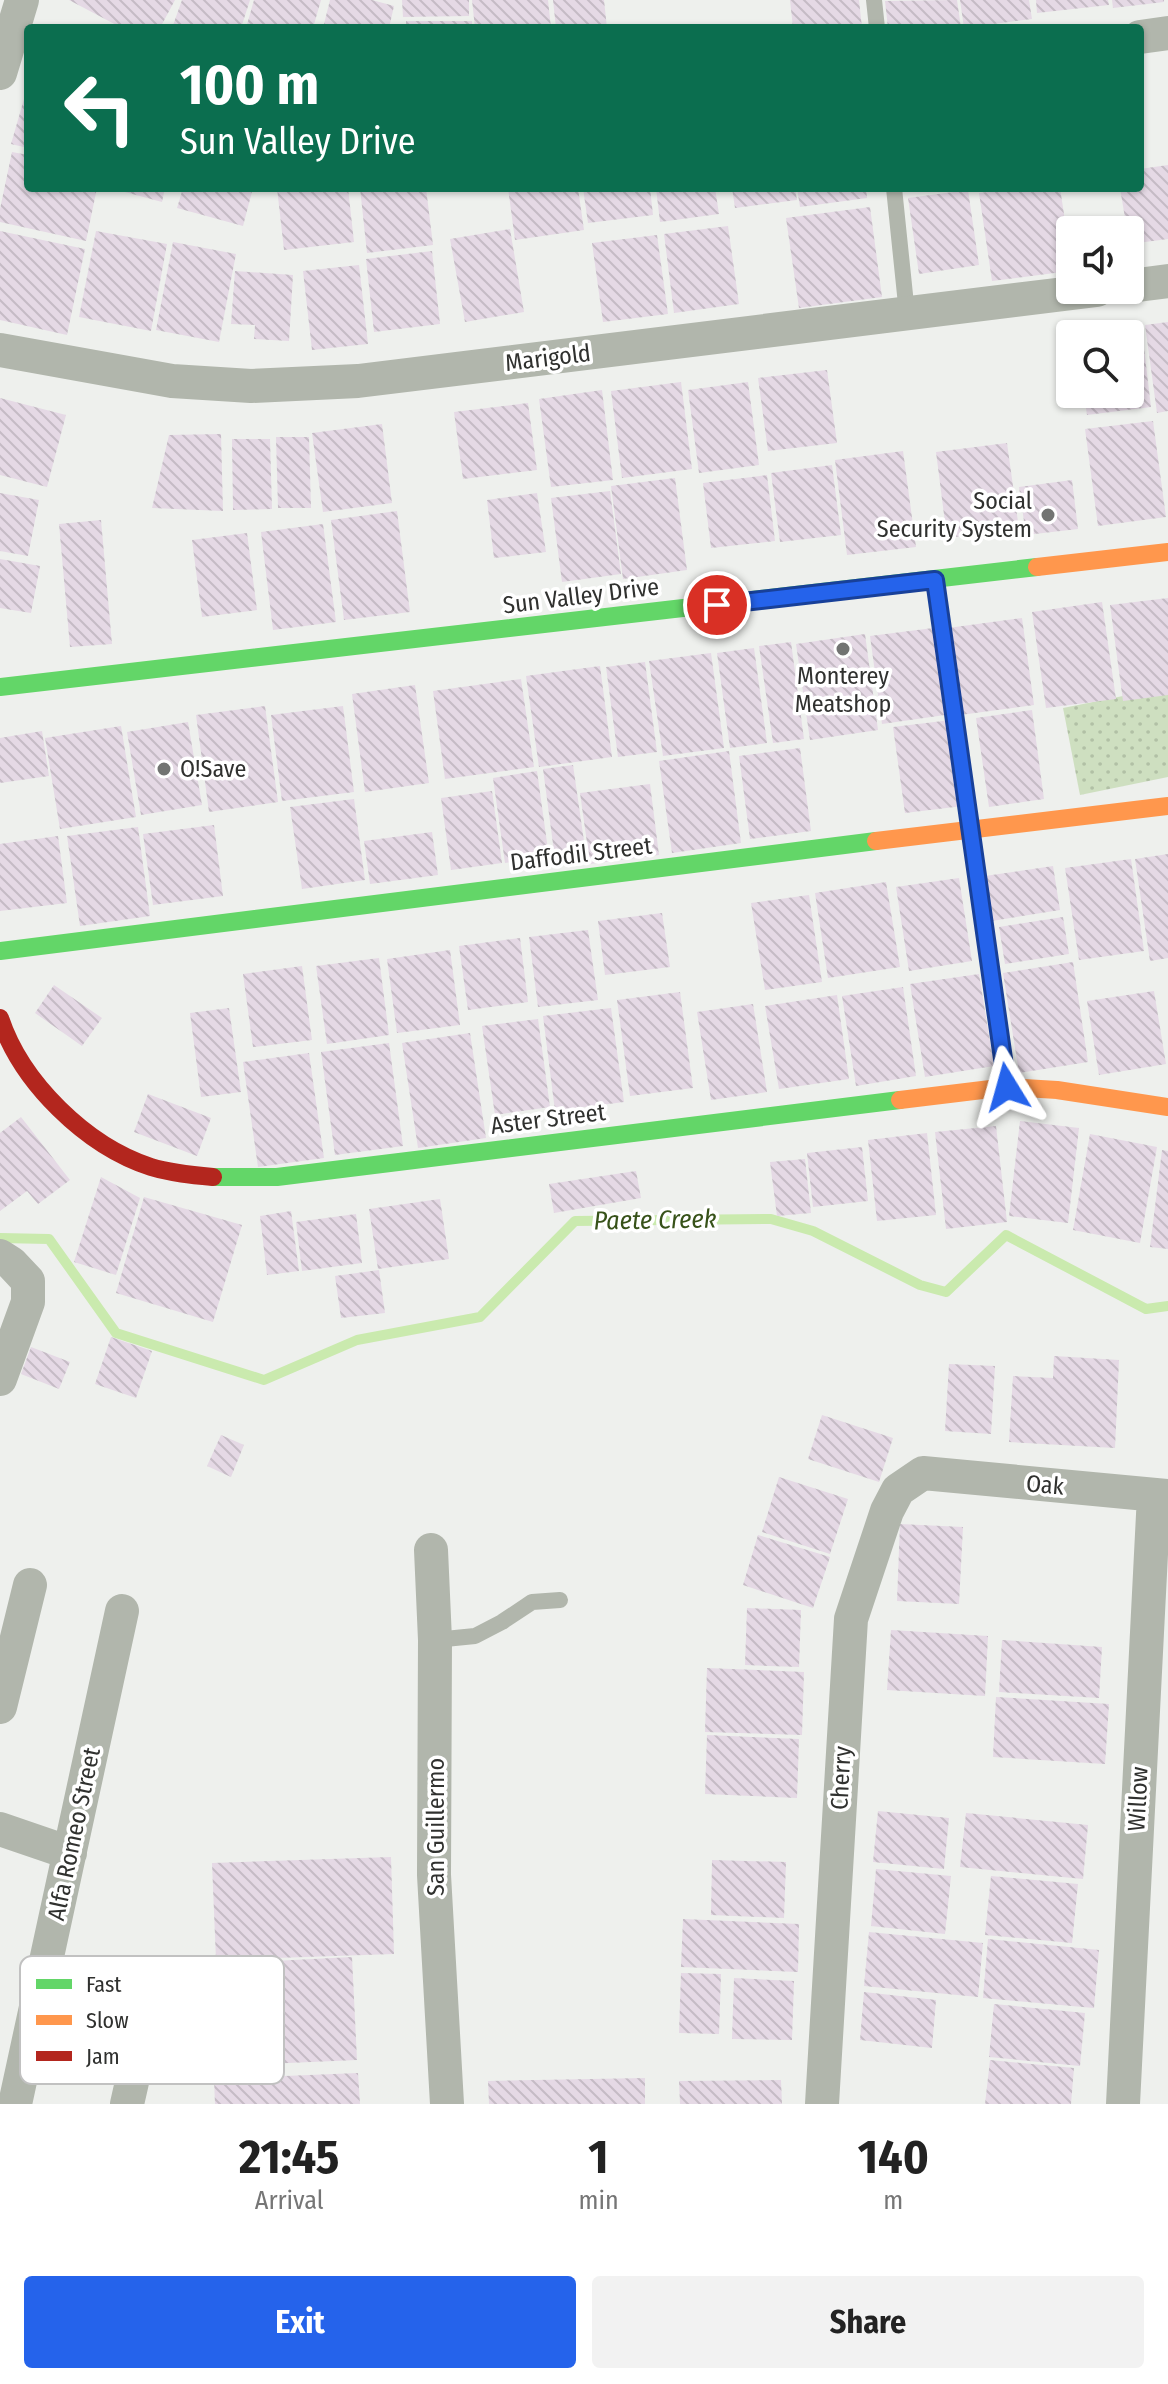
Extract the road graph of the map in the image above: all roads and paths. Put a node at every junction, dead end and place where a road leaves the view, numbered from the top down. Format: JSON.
{"nodes":[{"id":1,"x":874,"y":0,"type":"edge"},
{"id":2,"x":17,"y":17,"type":"edge"},
{"id":3,"x":877,"y":24,"type":"edge"},
{"id":4,"x":1168,"y":33,"type":"edge"},
{"id":5,"x":1144,"y":36,"type":"edge"},
{"id":6,"x":0,"y":73,"type":"edge"},
{"id":7,"x":894,"y":192,"type":"edge"},
{"id":8,"x":1168,"y":281,"type":"edge"},
{"id":9,"x":1144,"y":284,"type":"edge"},
{"id":10,"x":1056,"y":295,"type":"edge"},
{"id":11,"x":907,"y":314,"type":"junction"},
{"id":12,"x":0,"y":350,"type":"edge"},
{"id":13,"x":1168,"y":552,"type":"edge"},
{"id":14,"x":935,"y":580,"type":"junction"},
{"id":15,"x":0,"y":687,"type":"edge"},
{"id":16,"x":1168,"y":806,"type":"edge"},
{"id":17,"x":971,"y":829,"type":"junction"},
{"id":18,"x":0,"y":951,"type":"edge"},
{"id":19,"x":0,"y":1018,"type":"edge"},
{"id":20,"x":1007,"y":1087,"type":"junction"},
{"id":21,"x":1168,"y":1107,"type":"edge"},
{"id":22,"x":0,"y":1256,"type":"edge"},
{"id":23,"x":0,"y":1379,"type":"edge"},
{"id":24,"x":923,"y":1473,"type":"joint"},
{"id":25,"x":1161,"y":1496,"type":"edge"},
{"id":26,"x":431,"y":1550,"type":"dead end"},
{"id":27,"x":30,"y":1585,"type":"dead end"},
{"id":28,"x":560,"y":1600,"type":"dead end"},
{"id":29,"x":122,"y":1611,"type":"dead end"},
{"id":30,"x":435,"y":1640,"type":"junction"},
{"id":31,"x":0,"y":1707,"type":"edge"},
{"id":32,"x":0,"y":1829,"type":"edge"},
{"id":33,"x":70,"y":1853,"type":"junction"},
{"id":34,"x":47,"y":1956,"type":"edge"},
{"id":35,"x":20,"y":2081,"type":"edge"},
{"id":36,"x":132,"y":2084,"type":"edge"},
{"id":37,"x":15,"y":2104,"type":"edge"},
{"id":38,"x":127,"y":2104,"type":"edge"},
{"id":39,"x":447,"y":2104,"type":"edge"},
{"id":40,"x":822,"y":2104,"type":"edge"},
{"id":41,"x":1123,"y":2104,"type":"edge"}],
"edges":[{"from":1,"to":3,"type":"lane"},
{"from":2,"to":6,"type":"street"},
{"from":4,"to":5,"type":"street"},
{"from":7,"to":11,"type":"lane"},
{"from":8,"to":9,"type":"street"},
{"from":10,"to":11,"type":"street","name":"Marigold"},
{"from":11,"to":12,"type":"street","name":"Marigold"},
{"from":13,"to":14,"type":"street","name":"Sun Valley Drive"},
{"from":14,"to":15,"type":"street","name":"Sun Valley Drive"},
{"from":14,"to":17,"type":"lane"},
{"from":16,"to":17,"type":"street","name":"Daffodil Street"},
{"from":17,"to":18,"type":"street","name":"Daffodil Street"},
{"from":17,"to":20,"type":"lane"},
{"from":19,"to":20,"type":"street","name":"Aster Street"},
{"from":20,"to":21,"type":"street","name":"Aster Street"},
{"from":22,"to":23,"type":"street"},
{"from":24,"to":25,"type":"street","name":"Oak"},
{"from":24,"to":40,"type":"street","name":"Cherry"},
{"from":25,"to":41,"type":"street","name":"Willow"},
{"from":26,"to":30,"type":"street","name":"San Guillermo"},
{"from":27,"to":31,"type":"street"},
{"from":28,"to":30,"type":"lane"},
{"from":29,"to":33,"type":"street","name":"Alfa Romeo Street"},
{"from":30,"to":39,"type":"street","name":"San Guillermo"},
{"from":32,"to":33,"type":"street"},
{"from":33,"to":34,"type":"street","name":"Alfa Romeo Street"},
{"from":35,"to":37,"type":"street","name":"Alfa Romeo Street"},
{"from":36,"to":38,"type":"street"}]}
